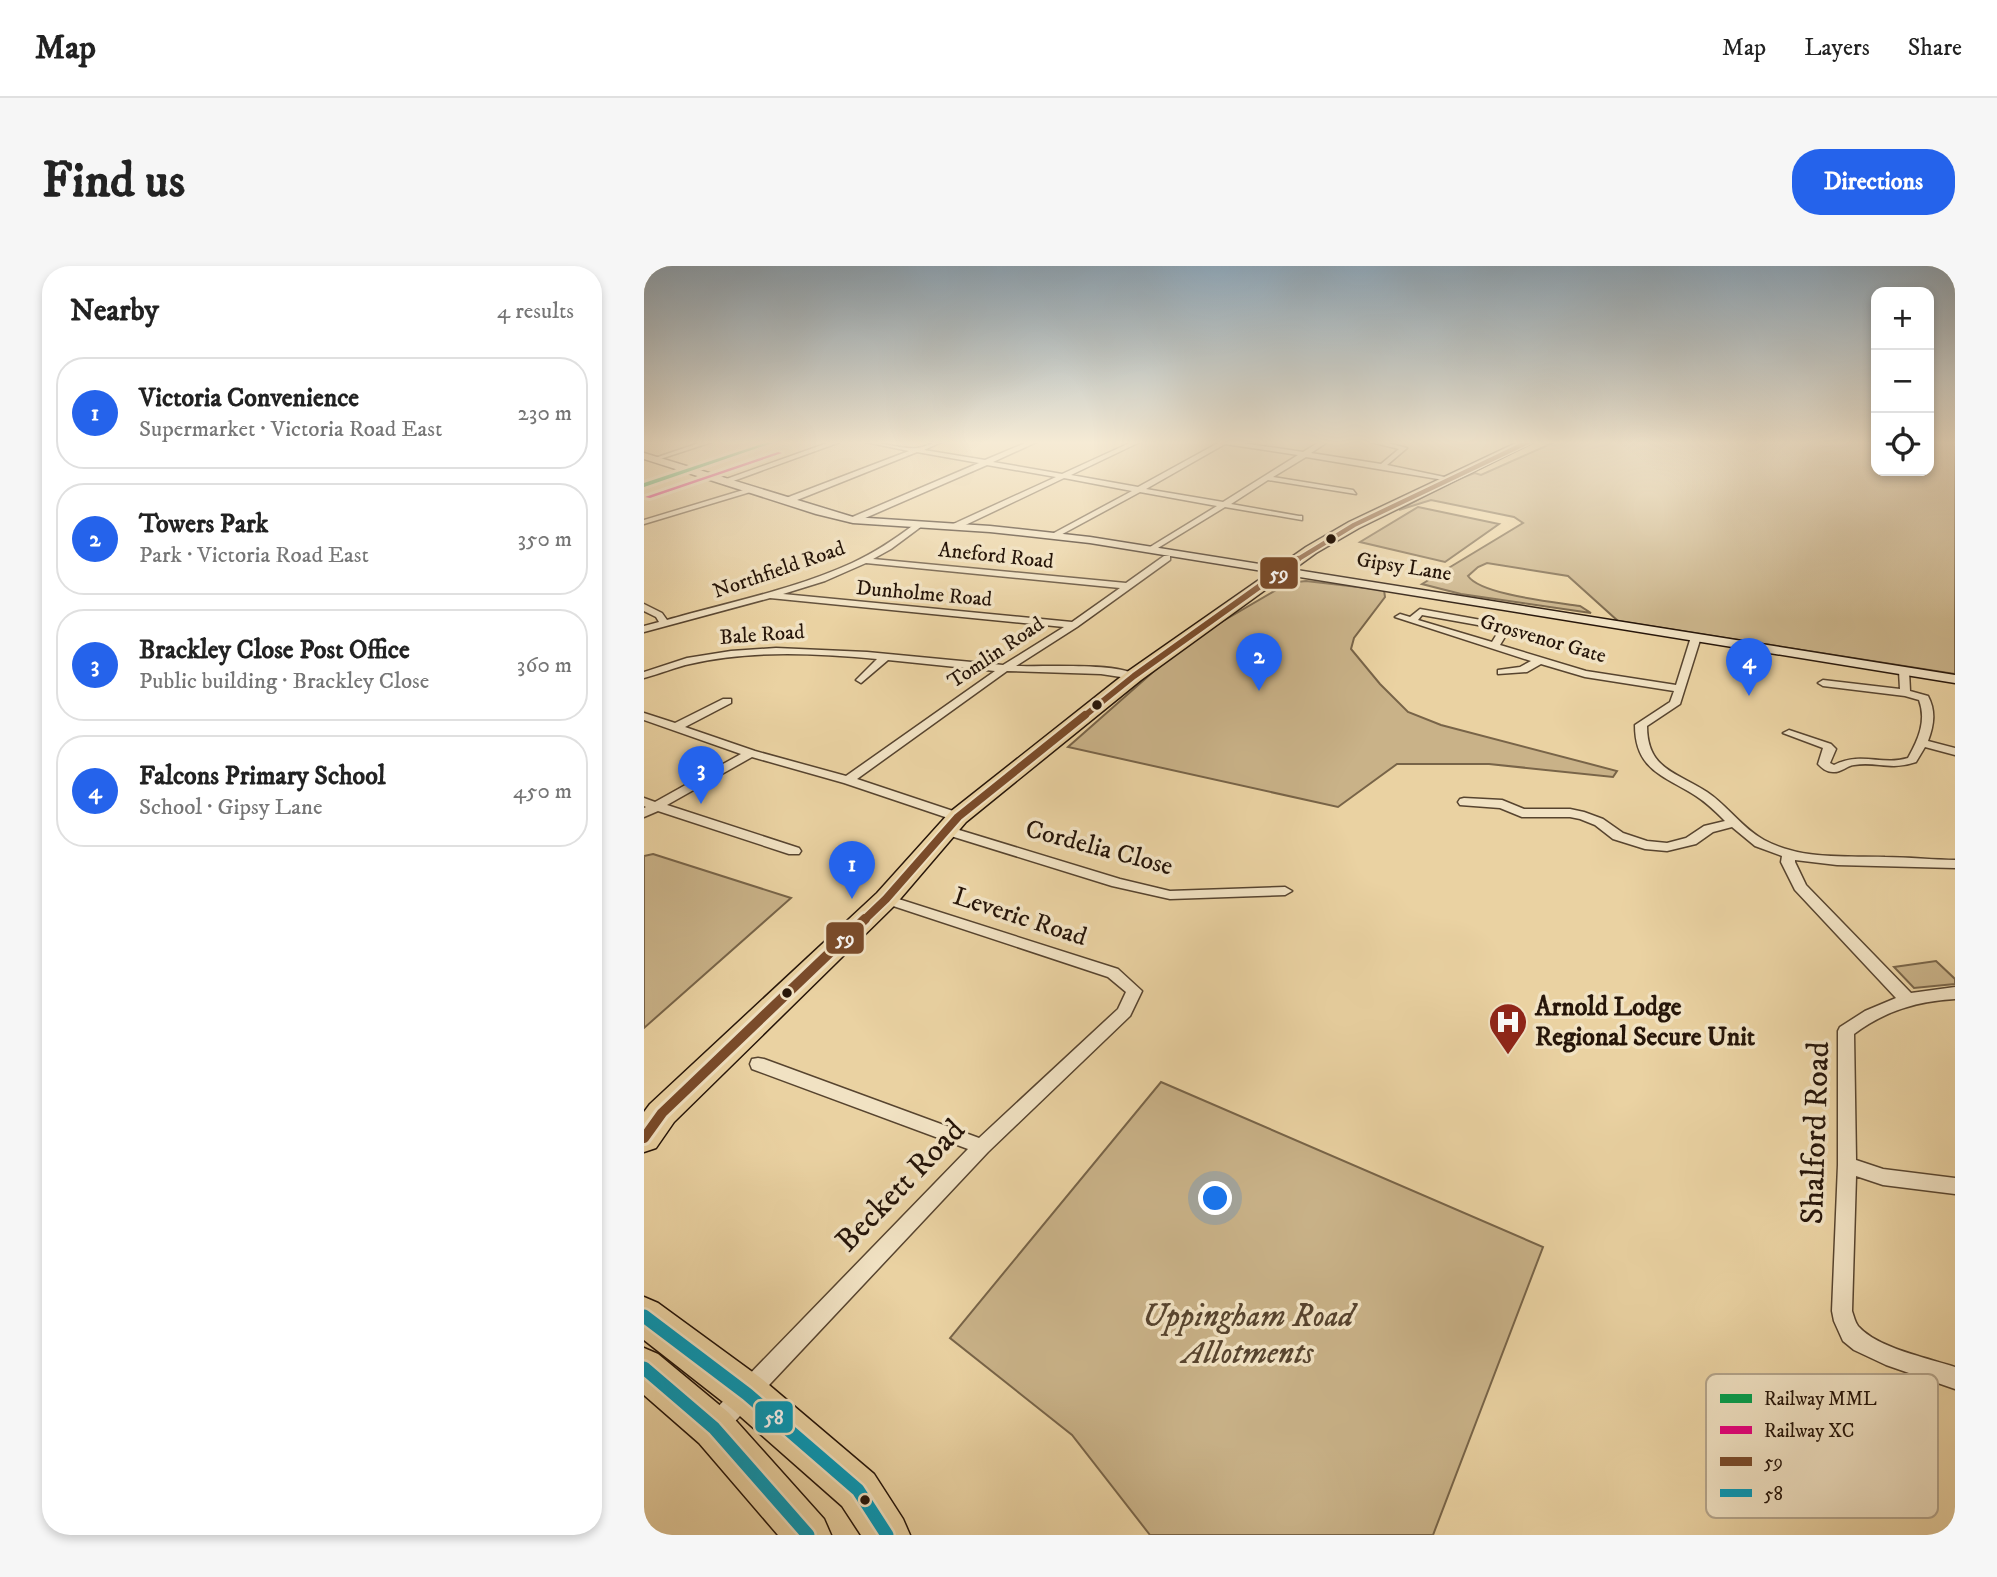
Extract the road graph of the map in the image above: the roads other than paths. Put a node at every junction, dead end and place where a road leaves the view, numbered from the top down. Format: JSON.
{"nodes":[{"id":1,"x":718,"y":500,"type":"edge"},
{"id":2,"x":789,"y":500,"type":"edge"},
{"id":3,"x":899,"y":500,"type":"edge"},
{"id":4,"x":1011,"y":500,"type":"edge"},
{"id":5,"x":1119,"y":500,"type":"edge"},
{"id":6,"x":1194,"y":500,"type":"edge"},
{"id":7,"x":1232,"y":500,"type":"edge"},
{"id":8,"x":1406,"y":500,"type":"edge"},
{"id":9,"x":1224,"y":505,"type":"junction"},
{"id":10,"x":1299,"y":518,"type":"dead end"},
{"id":11,"x":853,"y":520,"type":"junction"},
{"id":12,"x":644,"y":522,"type":"edge"},
{"id":13,"x":918,"y":526,"type":"junction"},
{"id":14,"x":954,"y":527,"type":"junction"},
{"id":15,"x":1055,"y":536,"type":"junction"},
{"id":16,"x":1153,"y":549,"type":"junction"},
{"id":17,"x":1167,"y":558,"type":"dead end"},
{"id":18,"x":863,"y":560,"type":"junction"},
{"id":19,"x":1282,"y":569,"type":"junction"},
{"id":20,"x":1126,"y":586,"type":"junction"},
{"id":21,"x":772,"y":596,"type":"junction"},
{"id":22,"x":644,"y":607,"type":"edge"},
{"id":23,"x":1399,"y":613,"type":"dead end"},
{"id":24,"x":1416,"y":617,"type":"junction"},
{"id":25,"x":665,"y":623,"type":"junction"},
{"id":26,"x":1074,"y":625,"type":"junction"},
{"id":27,"x":644,"y":629,"type":"edge"},
{"id":28,"x":1696,"y":637,"type":"junction"},
{"id":29,"x":1495,"y":645,"type":"junction"},
{"id":30,"x":884,"y":658,"type":"junction"},
{"id":31,"x":1541,"y":659,"type":"junction"},
{"id":32,"x":1004,"y":669,"type":"junction"},
{"id":33,"x":1904,"y":671,"type":"junction"},
{"id":34,"x":1502,"y":672,"type":"dead end"},
{"id":35,"x":644,"y":675,"type":"edge"},
{"id":36,"x":1134,"y":676,"type":"junction"},
{"id":37,"x":1955,"y":679,"type":"edge"},
{"id":38,"x":861,"y":680,"type":"dead end"},
{"id":39,"x":1823,"y":683,"type":"dead end"},
{"id":40,"x":1679,"y":689,"type":"junction"},
{"id":41,"x":1905,"y":692,"type":"junction"},
{"id":42,"x":727,"y":701,"type":"dead end"},
{"id":43,"x":644,"y":716,"type":"edge"},
{"id":44,"x":676,"y":727,"type":"junction"},
{"id":45,"x":1789,"y":733,"type":"dead end"},
{"id":46,"x":1922,"y":743,"type":"junction"},
{"id":47,"x":1955,"y":752,"type":"edge"},
{"id":48,"x":751,"y":753,"type":"junction"},
{"id":49,"x":848,"y":780,"type":"junction"},
{"id":50,"x":644,"y":802,"type":"edge"},
{"id":51,"x":1464,"y":803,"type":"dead end"},
{"id":52,"x":658,"y":806,"type":"junction"},
{"id":53,"x":644,"y":813,"type":"edge"},
{"id":54,"x":952,"y":823,"type":"junction"},
{"id":55,"x":1734,"y":823,"type":"junction"},
{"id":56,"x":794,"y":851,"type":"dead end"},
{"id":57,"x":1789,"y":855,"type":"junction"},
{"id":58,"x":1955,"y":864,"type":"edge"},
{"id":59,"x":1285,"y":891,"type":"dead end"},
{"id":60,"x":886,"y":899,"type":"junction"},
{"id":61,"x":1133,"y":991,"type":"joint"},
{"id":62,"x":1955,"y":993,"type":"edge"},
{"id":63,"x":1906,"y":998,"type":"junction"},
{"id":64,"x":758,"y":1063,"type":"dead end"},
{"id":65,"x":650,"y":1126,"type":"edge"},
{"id":66,"x":982,"y":1147,"type":"junction"},
{"id":67,"x":1847,"y":1165,"type":"junction"},
{"id":68,"x":1955,"y":1186,"type":"edge"},
{"id":69,"x":644,"y":1316,"type":"edge"},
{"id":70,"x":644,"y":1368,"type":"edge"},
{"id":71,"x":1955,"y":1378,"type":"edge"},
{"id":72,"x":747,"y":1394,"type":"junction"},
{"id":73,"x":714,"y":1428,"type":"junction"},
{"id":74,"x":808,"y":1535,"type":"edge"},
{"id":75,"x":887,"y":1535,"type":"edge"}],
"edges":[{"from":1,"to":12,"type":"street"},
{"from":2,"to":11,"type":"street","name":"Gipsy Lane"},
{"from":3,"to":11,"type":"street"},
{"from":4,"to":14,"type":"street"},
{"from":5,"to":15,"type":"street"},
{"from":6,"to":9,"type":"street"},
{"from":7,"to":9,"type":"street"},
{"from":8,"to":19,"type":"highway"},
{"from":9,"to":10,"type":"street"},
{"from":9,"to":16,"type":"street"},
{"from":11,"to":13,"type":"street","name":"Gipsy Lane"},
{"from":13,"to":14,"type":"street","name":"Gipsy Lane"},
{"from":13,"to":18,"type":"street","name":"Northfield Road"},
{"from":14,"to":15,"type":"street","name":"Gipsy Lane"},
{"from":15,"to":16,"type":"street","name":"Gipsy Lane"},
{"from":16,"to":19,"type":"street","name":"Gipsy Lane"},
{"from":17,"to":20,"type":"street","name":"Tomlin Road"},
{"from":18,"to":20,"type":"street","name":"Aneford Road"},
{"from":18,"to":21,"type":"street","name":"Northfield Road"},
{"from":19,"to":28,"type":"street","name":"Gipsy Lane"},
{"from":19,"to":36,"type":"highway"},
{"from":20,"to":26,"type":"street","name":"Tomlin Road"},
{"from":21,"to":25,"type":"street","name":"Northfield Road"},
{"from":21,"to":26,"type":"street","name":"Dunholme Road"},
{"from":22,"to":25,"type":"street"},
{"from":23,"to":24,"type":"street","name":"Grosvenor Gate"},
{"from":24,"to":29,"type":"street","name":"Grosvenor Gate"},
{"from":24,"to":29,"type":"street"},
{"from":25,"to":27,"type":"street","name":"Northfield Road"},
{"from":26,"to":32,"type":"street","name":"Tomlin Road"},
{"from":28,"to":33,"type":"street","name":"Gipsy Lane"},
{"from":28,"to":40,"type":"street"},
{"from":29,"to":31,"type":"street","name":"Grosvenor Gate"},
{"from":30,"to":32,"type":"street","name":"Bale Road"},
{"from":30,"to":35,"type":"street","name":"Bale Road"},
{"from":30,"to":38,"type":"street"},
{"from":31,"to":34,"type":"street"},
{"from":31,"to":40,"type":"street","name":"Grosvenor Gate"},
{"from":32,"to":36,"type":"street","name":"Bale Road"},
{"from":32,"to":49,"type":"street","name":"Tomlin Road"},
{"from":33,"to":37,"type":"street","name":"Gipsy Lane"},
{"from":33,"to":41,"type":"street"},
{"from":36,"to":54,"type":"highway"},
{"from":39,"to":41,"type":"street"},
{"from":40,"to":55,"type":"street"},
{"from":41,"to":46,"type":"street"},
{"from":42,"to":44,"type":"street"},
{"from":43,"to":44,"type":"street","name":"Cordelia Close"},
{"from":44,"to":48,"type":"street","name":"Cordelia Close"},
{"from":45,"to":46,"type":"street"},
{"from":46,"to":47,"type":"street"},
{"from":48,"to":49,"type":"street","name":"Cordelia Close"},
{"from":48,"to":52,"type":"street"},
{"from":49,"to":54,"type":"street","name":"Cordelia Close"},
{"from":50,"to":52,"type":"street"},
{"from":51,"to":55,"type":"street"},
{"from":52,"to":53,"type":"street"},
{"from":52,"to":56,"type":"street"},
{"from":54,"to":59,"type":"street","name":"Cordelia Close"},
{"from":54,"to":60,"type":"highway"},
{"from":55,"to":57,"type":"street"},
{"from":57,"to":58,"type":"street"},
{"from":57,"to":63,"type":"street"},
{"from":60,"to":61,"type":"street","name":"Leveric Road"},
{"from":60,"to":65,"type":"highway"},
{"from":61,"to":66,"type":"street","name":"Beckett Road"},
{"from":62,"to":63,"type":"street","name":"Shalford Road"},
{"from":63,"to":67,"type":"street","name":"Shalford Road"},
{"from":64,"to":66,"type":"street"},
{"from":66,"to":72,"type":"street","name":"Beckett Road"},
{"from":67,"to":68,"type":"street"},
{"from":67,"to":71,"type":"street","name":"Shalford Road"},
{"from":69,"to":72,"type":"highway"},
{"from":70,"to":73,"type":"highway"},
{"from":72,"to":73,"type":"street","name":"Beckett Road"},
{"from":72,"to":75,"type":"highway"},
{"from":73,"to":74,"type":"highway"}]}
